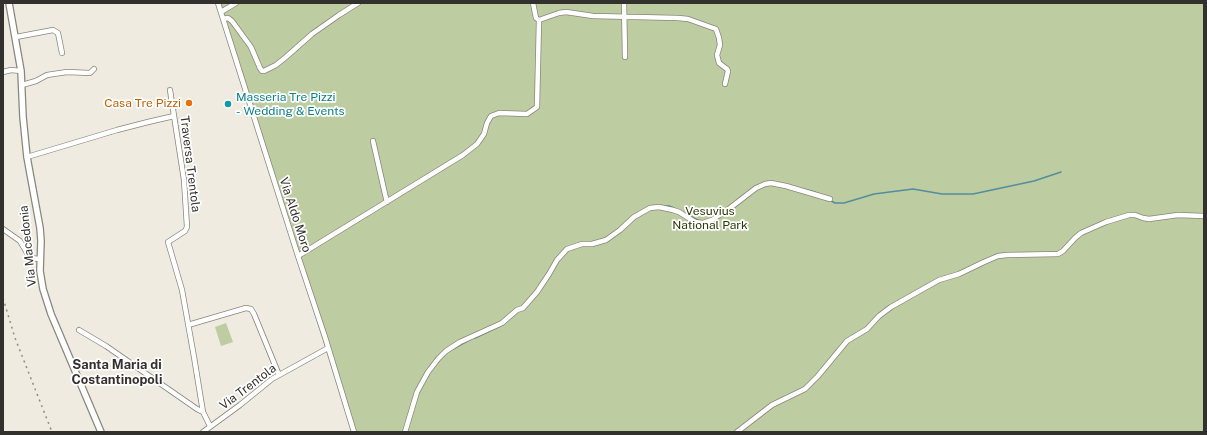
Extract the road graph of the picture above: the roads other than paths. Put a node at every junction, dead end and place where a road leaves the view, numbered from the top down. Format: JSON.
{"nodes":[{"id":1,"x":9,"y":3,"type":"edge"},
{"id":2,"x":218,"y":3,"type":"edge"},
{"id":3,"x":236,"y":3,"type":"edge"},
{"id":4,"x":358,"y":3,"type":"edge"},
{"id":5,"x":533,"y":3,"type":"edge"},
{"id":6,"x":624,"y":3,"type":"edge"},
{"id":7,"x":221,"y":12,"type":"junction"},
{"id":8,"x":623,"y":17,"type":"junction"},
{"id":9,"x":223,"y":20,"type":"junction"},
{"id":10,"x":539,"y":20,"type":"junction"},
{"id":11,"x":16,"y":37,"type":"junction"},
{"id":12,"x":62,"y":53,"type":"dead end"},
{"id":13,"x":625,"y":57,"type":"dead end"},
{"id":14,"x":94,"y":69,"type":"dead end"},
{"id":15,"x":21,"y":71,"type":"junction"},
{"id":16,"x":3,"y":72,"type":"edge"},
{"id":17,"x":725,"y":84,"type":"dead end"},
{"id":18,"x":22,"y":85,"type":"junction"},
{"id":19,"x":170,"y":90,"type":"dead end"},
{"id":20,"x":174,"y":116,"type":"junction"},
{"id":21,"x":373,"y":140,"type":"dead end"},
{"id":22,"x":27,"y":157,"type":"junction"},
{"id":23,"x":830,"y":199,"type":"dead end"},
{"id":24,"x":387,"y":202,"type":"junction"},
{"id":25,"x":1204,"y":216,"type":"edge"},
{"id":26,"x":3,"y":229,"type":"edge"},
{"id":27,"x":298,"y":256,"type":"junction"},
{"id":28,"x":40,"y":259,"type":"junction"},
{"id":29,"x":188,"y":325,"type":"junction"},
{"id":30,"x":79,"y":330,"type":"dead end"},
{"id":31,"x":328,"y":348,"type":"junction"},
{"id":32,"x":279,"y":375,"type":"junction"},
{"id":33,"x":203,"y":412,"type":"junction"},
{"id":34,"x":210,"y":426,"type":"junction"},
{"id":35,"x":101,"y":432,"type":"edge"},
{"id":36,"x":203,"y":432,"type":"edge"},
{"id":37,"x":354,"y":432,"type":"edge"},
{"id":38,"x":405,"y":432,"type":"edge"},
{"id":39,"x":737,"y":432,"type":"edge"}],
"edges":[{"from":1,"to":11,"type":"main road","name":"Via Macedonia"},
{"from":2,"to":7,"type":"street","name":"Via Aldo Moro"},
{"from":3,"to":7,"type":"street"},
{"from":4,"to":9,"type":"street"},
{"from":5,"to":10,"type":"street"},
{"from":6,"to":8,"type":"street"},
{"from":7,"to":9,"type":"street","name":"Via Aldo Moro"},
{"from":8,"to":10,"type":"street"},
{"from":8,"to":13,"type":"street"},
{"from":8,"to":17,"type":"street"},
{"from":9,"to":27,"type":"street","name":"Via Aldo Moro"},
{"from":10,"to":24,"type":"street"},
{"from":11,"to":12,"type":"street"},
{"from":11,"to":15,"type":"main road","name":"Via Macedonia"},
{"from":14,"to":18,"type":"street"},
{"from":15,"to":16,"type":"street"},
{"from":15,"to":18,"type":"main road","name":"Via Macedonia"},
{"from":18,"to":22,"type":"main road","name":"Via Macedonia"},
{"from":19,"to":20,"type":"street","name":"Traversa Trentola"},
{"from":20,"to":22,"type":"street"},
{"from":20,"to":29,"type":"street","name":"Traversa Trentola"},
{"from":21,"to":24,"type":"street"},
{"from":22,"to":28,"type":"main road","name":"Via Macedonia"},
{"from":23,"to":38,"type":"street"},
{"from":24,"to":27,"type":"street"},
{"from":25,"to":39,"type":"street"},
{"from":26,"to":28,"type":"street"},
{"from":27,"to":31,"type":"street","name":"Via Aldo Moro"},
{"from":28,"to":35,"type":"main road","name":"Via Macedonia"},
{"from":29,"to":32,"type":"street"},
{"from":29,"to":33,"type":"street","name":"Traversa Trentola"},
{"from":30,"to":33,"type":"street"},
{"from":31,"to":32,"type":"street","name":"Via Trentola"},
{"from":31,"to":37,"type":"street","name":"Via Aldo Moro"},
{"from":32,"to":34,"type":"street","name":"Via Trentola"},
{"from":33,"to":34,"type":"street","name":"Traversa Trentola"},
{"from":34,"to":36,"type":"street","name":"Via Trentola"}]}
